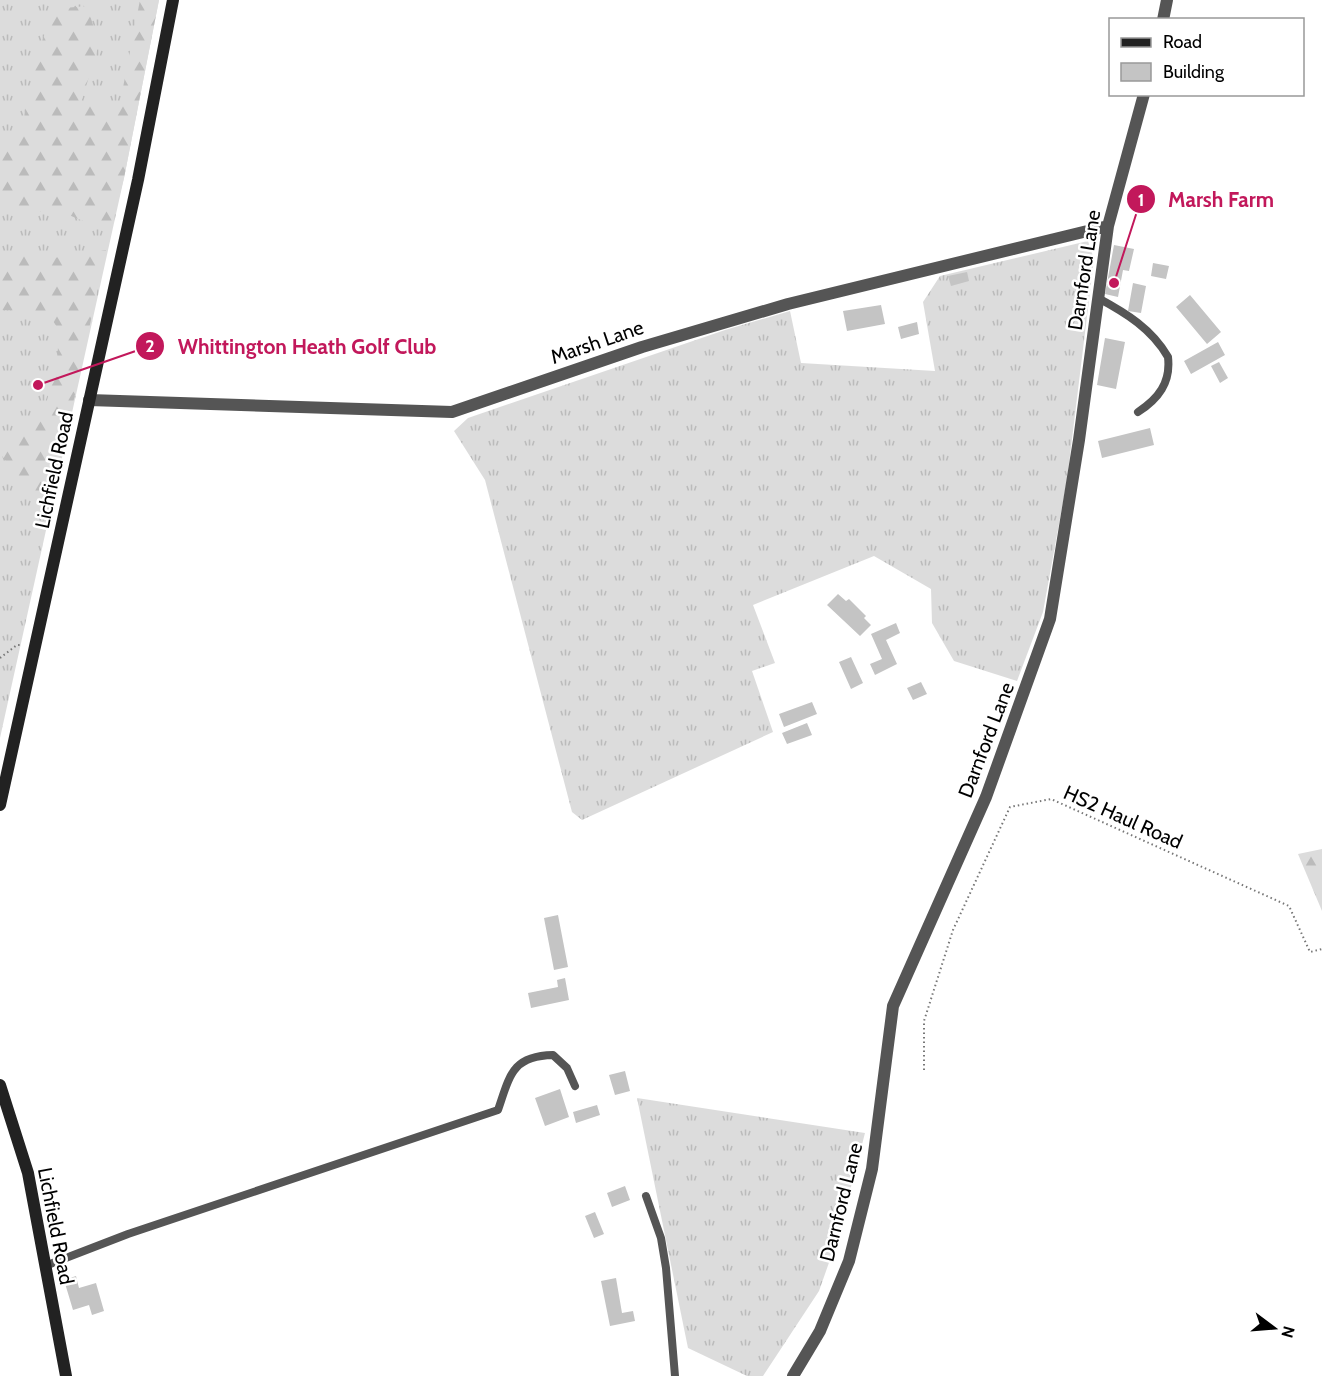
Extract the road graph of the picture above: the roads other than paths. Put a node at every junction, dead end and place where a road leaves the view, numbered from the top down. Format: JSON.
{"nodes":[{"id":1,"x":173,"y":0,"type":"edge"},
{"id":2,"x":1167,"y":0,"type":"edge"},
{"id":3,"x":1163,"y":18,"type":"edge"},
{"id":4,"x":1143,"y":96,"type":"edge"},
{"id":5,"x":1108,"y":226,"type":"junction"},
{"id":6,"x":1098,"y":298,"type":"junction"},
{"id":7,"x":89,"y":400,"type":"junction"},
{"id":8,"x":1138,"y":412,"type":"dead end"},
{"id":9,"x":0,"y":806,"type":"edge"},
{"id":10,"x":0,"y":1085,"type":"edge"},
{"id":11,"x":575,"y":1086,"type":"dead end"},
{"id":12,"x":646,"y":1196,"type":"dead end"},
{"id":13,"x":45,"y":1266,"type":"junction"},
{"id":14,"x":66,"y":1376,"type":"edge"},
{"id":15,"x":675,"y":1376,"type":"edge"},
{"id":16,"x":793,"y":1376,"type":"edge"}],
"edges":[{"from":1,"to":7,"type":"street","name":"Lichfield Road"},
{"from":2,"to":3,"type":"street"},
{"from":4,"to":5,"type":"street","name":"Darnford Lane"},
{"from":5,"to":6,"type":"street","name":"Darnford Lane"},
{"from":5,"to":7,"type":"street","name":"Marsh Lane"},
{"from":6,"to":8,"type":"lane"},
{"from":6,"to":16,"type":"street","name":"Darnford Lane"},
{"from":7,"to":9,"type":"street","name":"Lichfield Road"},
{"from":10,"to":13,"type":"street","name":"Lichfield Road"},
{"from":11,"to":13,"type":"lane"},
{"from":12,"to":15,"type":"lane"},
{"from":13,"to":14,"type":"street","name":"Lichfield Road"}]}
